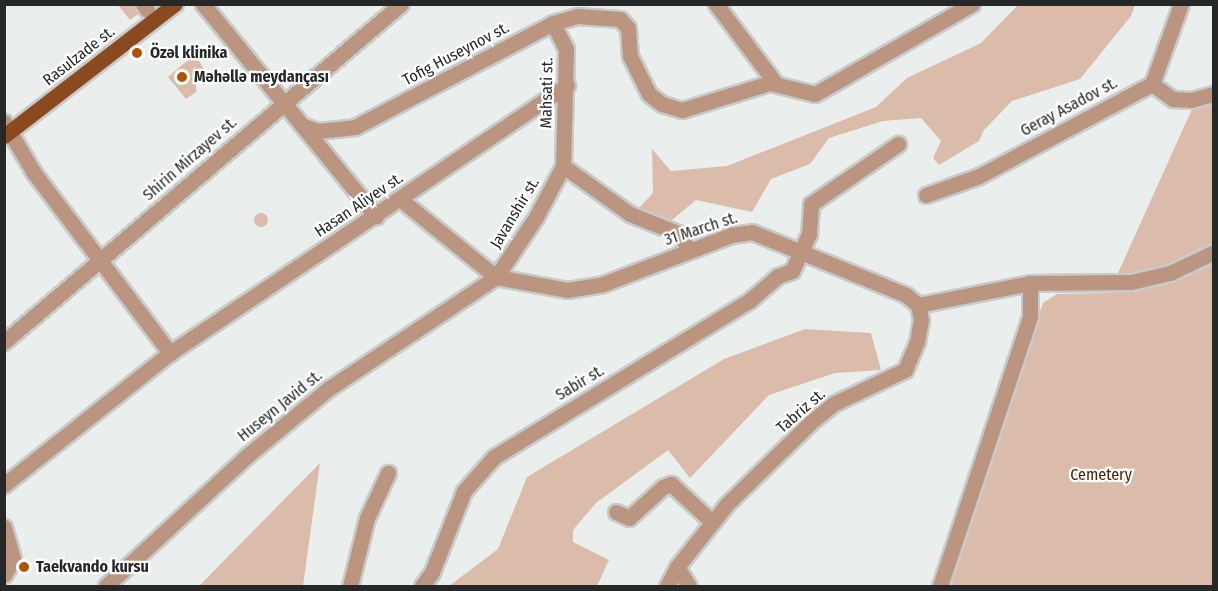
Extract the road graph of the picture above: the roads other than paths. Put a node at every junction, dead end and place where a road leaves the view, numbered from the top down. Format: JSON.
{"nodes":[{"id":1,"x":175,"y":4,"type":"edge"},
{"id":2,"x":203,"y":4,"type":"edge"},
{"id":3,"x":401,"y":4,"type":"edge"},
{"id":4,"x":716,"y":4,"type":"edge"},
{"id":5,"x":972,"y":4,"type":"edge"},
{"id":6,"x":1181,"y":4,"type":"edge"},
{"id":7,"x":553,"y":23,"type":"junction"},
{"id":8,"x":776,"y":84,"type":"junction"},
{"id":9,"x":1152,"y":84,"type":"junction"},
{"id":10,"x":567,"y":85,"type":"junction"},
{"id":11,"x":1214,"y":94,"type":"edge"},
{"id":12,"x":283,"y":103,"type":"junction"},
{"id":13,"x":304,"y":126,"type":"junction"},
{"id":14,"x":7,"y":130,"type":"edge"},
{"id":15,"x":897,"y":144,"type":"dead end"},
{"id":16,"x":563,"y":166,"type":"junction"},
{"id":17,"x":926,"y":195,"type":"dead end"},
{"id":18,"x":400,"y":199,"type":"junction"},
{"id":19,"x":376,"y":216,"type":"junction"},
{"id":20,"x":799,"y":250,"type":"junction"},
{"id":21,"x":689,"y":251,"type":"junction"},
{"id":22,"x":1214,"y":252,"type":"edge"},
{"id":23,"x":99,"y":261,"type":"junction"},
{"id":24,"x":496,"y":277,"type":"junction"},
{"id":25,"x":1030,"y":283,"type":"junction"},
{"id":26,"x":918,"y":305,"type":"junction"},
{"id":27,"x":4,"y":342,"type":"edge"},
{"id":28,"x":170,"y":353,"type":"junction"},
{"id":29,"x":388,"y":473,"type":"dead end"},
{"id":30,"x":4,"y":485,"type":"edge"},
{"id":31,"x":616,"y":512,"type":"dead end"},
{"id":32,"x":712,"y":522,"type":"junction"},
{"id":33,"x":4,"y":527,"type":"edge"},
{"id":34,"x":677,"y":567,"type":"junction"},
{"id":35,"x":4,"y":575,"type":"edge"},
{"id":36,"x":106,"y":586,"type":"edge"},
{"id":37,"x":350,"y":586,"type":"edge"},
{"id":38,"x":422,"y":586,"type":"edge"},
{"id":39,"x":667,"y":586,"type":"edge"},
{"id":40,"x":689,"y":586,"type":"edge"},
{"id":41,"x":940,"y":586,"type":"edge"}],
"edges":[{"from":1,"to":14,"type":"main road","name":"Rasulzade st."},
{"from":2,"to":12,"type":"street"},
{"from":3,"to":12,"type":"street","name":"Shirin Mirzayev st."},
{"from":4,"to":8,"type":"street"},
{"from":5,"to":8,"type":"street","name":"Tofig Huseynov st."},
{"from":6,"to":9,"type":"street"},
{"from":7,"to":8,"type":"street","name":"Tofig Huseynov st."},
{"from":7,"to":10,"type":"street","name":"Mahsati st."},
{"from":7,"to":13,"type":"street","name":"Tofig Huseynov st."},
{"from":9,"to":11,"type":"street"},
{"from":9,"to":17,"type":"street","name":"Geray Asadov st."},
{"from":10,"to":16,"type":"street","name":"Mahsati st."},
{"from":10,"to":18,"type":"street","name":"Hasan Aliyev st."},
{"from":12,"to":13,"type":"street"},
{"from":12,"to":23,"type":"street","name":"Shirin Mirzayev st."},
{"from":13,"to":19,"type":"street"},
{"from":14,"to":23,"type":"street"},
{"from":15,"to":20,"type":"street","name":"Sabir st."},
{"from":16,"to":21,"type":"street"},
{"from":16,"to":24,"type":"street","name":"Javanshir st."},
{"from":18,"to":19,"type":"street","name":"Hasan Aliyev st."},
{"from":18,"to":24,"type":"street","name":"31 March st."},
{"from":19,"to":28,"type":"street","name":"Hasan Aliyev st."},
{"from":20,"to":21,"type":"street","name":"31 March st."},
{"from":20,"to":26,"type":"street","name":"31 March st."},
{"from":20,"to":38,"type":"street","name":"Sabir st."},
{"from":21,"to":24,"type":"street","name":"31 March st."},
{"from":22,"to":25,"type":"street"},
{"from":23,"to":27,"type":"street","name":"Shirin Mirzayev st."},
{"from":23,"to":28,"type":"street"},
{"from":24,"to":36,"type":"street","name":"Huseyn Javid st."},
{"from":25,"to":26,"type":"street"},
{"from":25,"to":41,"type":"street"},
{"from":26,"to":32,"type":"street","name":"Tabriz st."},
{"from":28,"to":30,"type":"street","name":"Hasan Aliyev st."},
{"from":29,"to":37,"type":"street"},
{"from":31,"to":32,"type":"street"},
{"from":32,"to":34,"type":"street","name":"Tabriz st."},
{"from":33,"to":35,"type":"street"},
{"from":34,"to":39,"type":"street","name":"Tabriz st."},
{"from":34,"to":40,"type":"street"}]}
